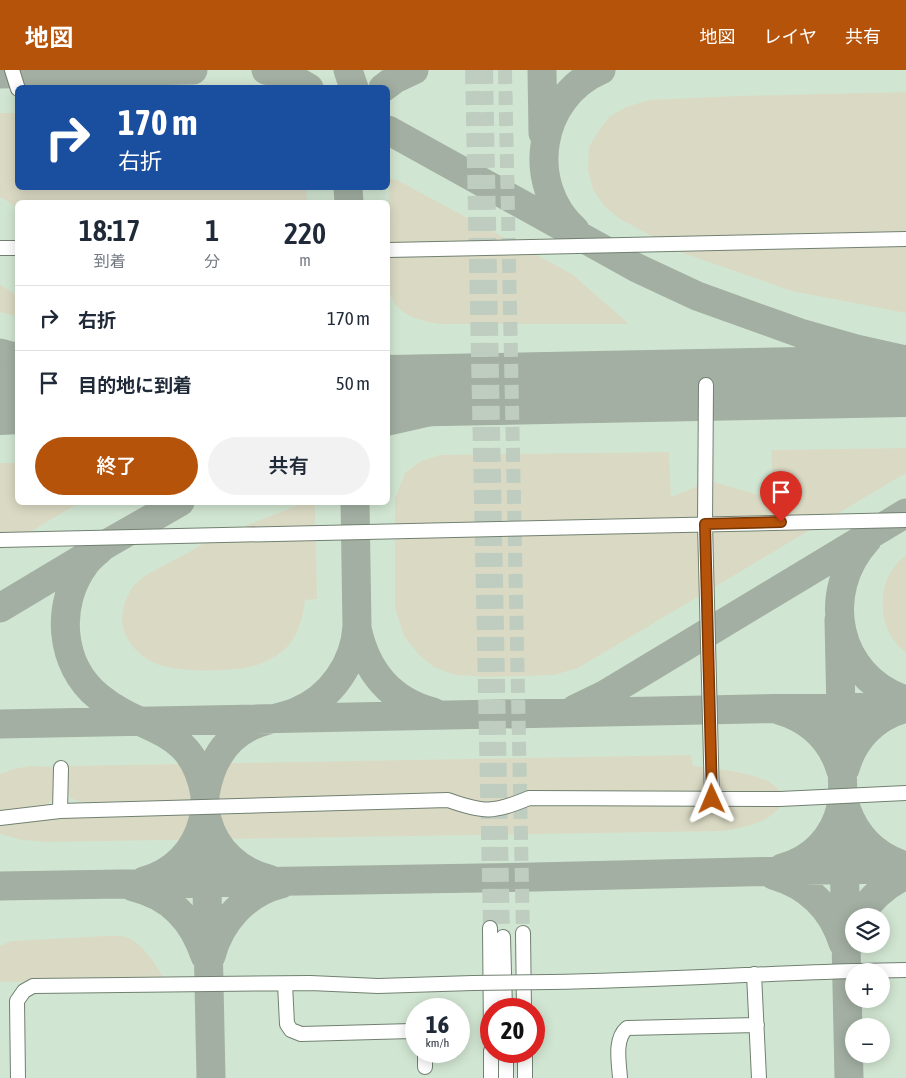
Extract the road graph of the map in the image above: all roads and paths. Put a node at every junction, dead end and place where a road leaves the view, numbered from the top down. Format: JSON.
{"nodes":[{"id":1,"x":12,"y":70,"type":"edge"},
{"id":2,"x":17,"y":85,"type":"edge"},
{"id":3,"x":906,"y":239,"type":"edge"},
{"id":4,"x":0,"y":248,"type":"edge"},
{"id":5,"x":15,"y":248,"type":"edge"},
{"id":6,"x":390,"y":250,"type":"edge"},
{"id":7,"x":706,"y":385,"type":"dead end"},
{"id":8,"x":906,"y":520,"type":"edge"},
{"id":9,"x":705,"y":524,"type":"junction"},
{"id":10,"x":0,"y":540,"type":"edge"},
{"id":11,"x":61,"y":768,"type":"dead end"},
{"id":12,"x":906,"y":793,"type":"edge"},
{"id":13,"x":712,"y":799,"type":"junction"},
{"id":14,"x":60,"y":811,"type":"junction"},
{"id":15,"x":0,"y":818,"type":"edge"},
{"id":16,"x":490,"y":928,"type":"tunnel mouth"},
{"id":17,"x":523,"y":934,"type":"tunnel mouth"},
{"id":18,"x":503,"y":937,"type":"tunnel mouth"},
{"id":19,"x":890,"y":970,"type":"edge"},
{"id":20,"x":906,"y":970,"type":"edge"},
{"id":21,"x":845,"y":971,"type":"edge"},
{"id":22,"x":754,"y":974,"type":"junction"},
{"id":23,"x":285,"y":984,"type":"junction"},
{"id":24,"x":491,"y":998,"type":"edge"},
{"id":25,"x":505,"y":998,"type":"edge"},
{"id":26,"x":524,"y":998,"type":"edge"},
{"id":27,"x":757,"y":1025,"type":"junction"},
{"id":28,"x":405,"y":1031,"type":"edge"},
{"id":29,"x":425,"y":1063,"type":"edge"},
{"id":30,"x":491,"y":1063,"type":"edge"},
{"id":31,"x":506,"y":1063,"type":"edge"},
{"id":32,"x":525,"y":1063,"type":"edge"},
{"id":33,"x":425,"y":1067,"type":"dead end"},
{"id":34,"x":18,"y":1078,"type":"edge"},
{"id":35,"x":491,"y":1078,"type":"edge"},
{"id":36,"x":506,"y":1078,"type":"edge"},
{"id":37,"x":525,"y":1078,"type":"edge"},
{"id":38,"x":620,"y":1078,"type":"edge"},
{"id":39,"x":758,"y":1078,"type":"edge"}],
"edges":[{"from":1,"to":2,"type":"street"},
{"from":3,"to":6,"type":"street"},
{"from":4,"to":5,"type":"street"},
{"from":7,"to":9,"type":"street"},
{"from":8,"to":9,"type":"street"},
{"from":9,"to":10,"type":"street"},
{"from":9,"to":13,"type":"street"},
{"from":11,"to":14,"type":"street"},
{"from":12,"to":13,"type":"street"},
{"from":13,"to":14,"type":"street"},
{"from":14,"to":15,"type":"street"},
{"from":16,"to":24,"type":"street"},
{"from":17,"to":26,"type":"street"},
{"from":18,"to":25,"type":"street"},
{"from":19,"to":20,"type":"street"},
{"from":21,"to":22,"type":"street"},
{"from":22,"to":23,"type":"street","bridge":true},
{"from":22,"to":27,"type":"street"},
{"from":23,"to":28,"type":"street"},
{"from":23,"to":34,"type":"street"},
{"from":27,"to":38,"type":"street"},
{"from":27,"to":39,"type":"street"},
{"from":29,"to":33,"type":"street"},
{"from":30,"to":35,"type":"street"},
{"from":31,"to":36,"type":"street"},
{"from":32,"to":37,"type":"street"}]}
